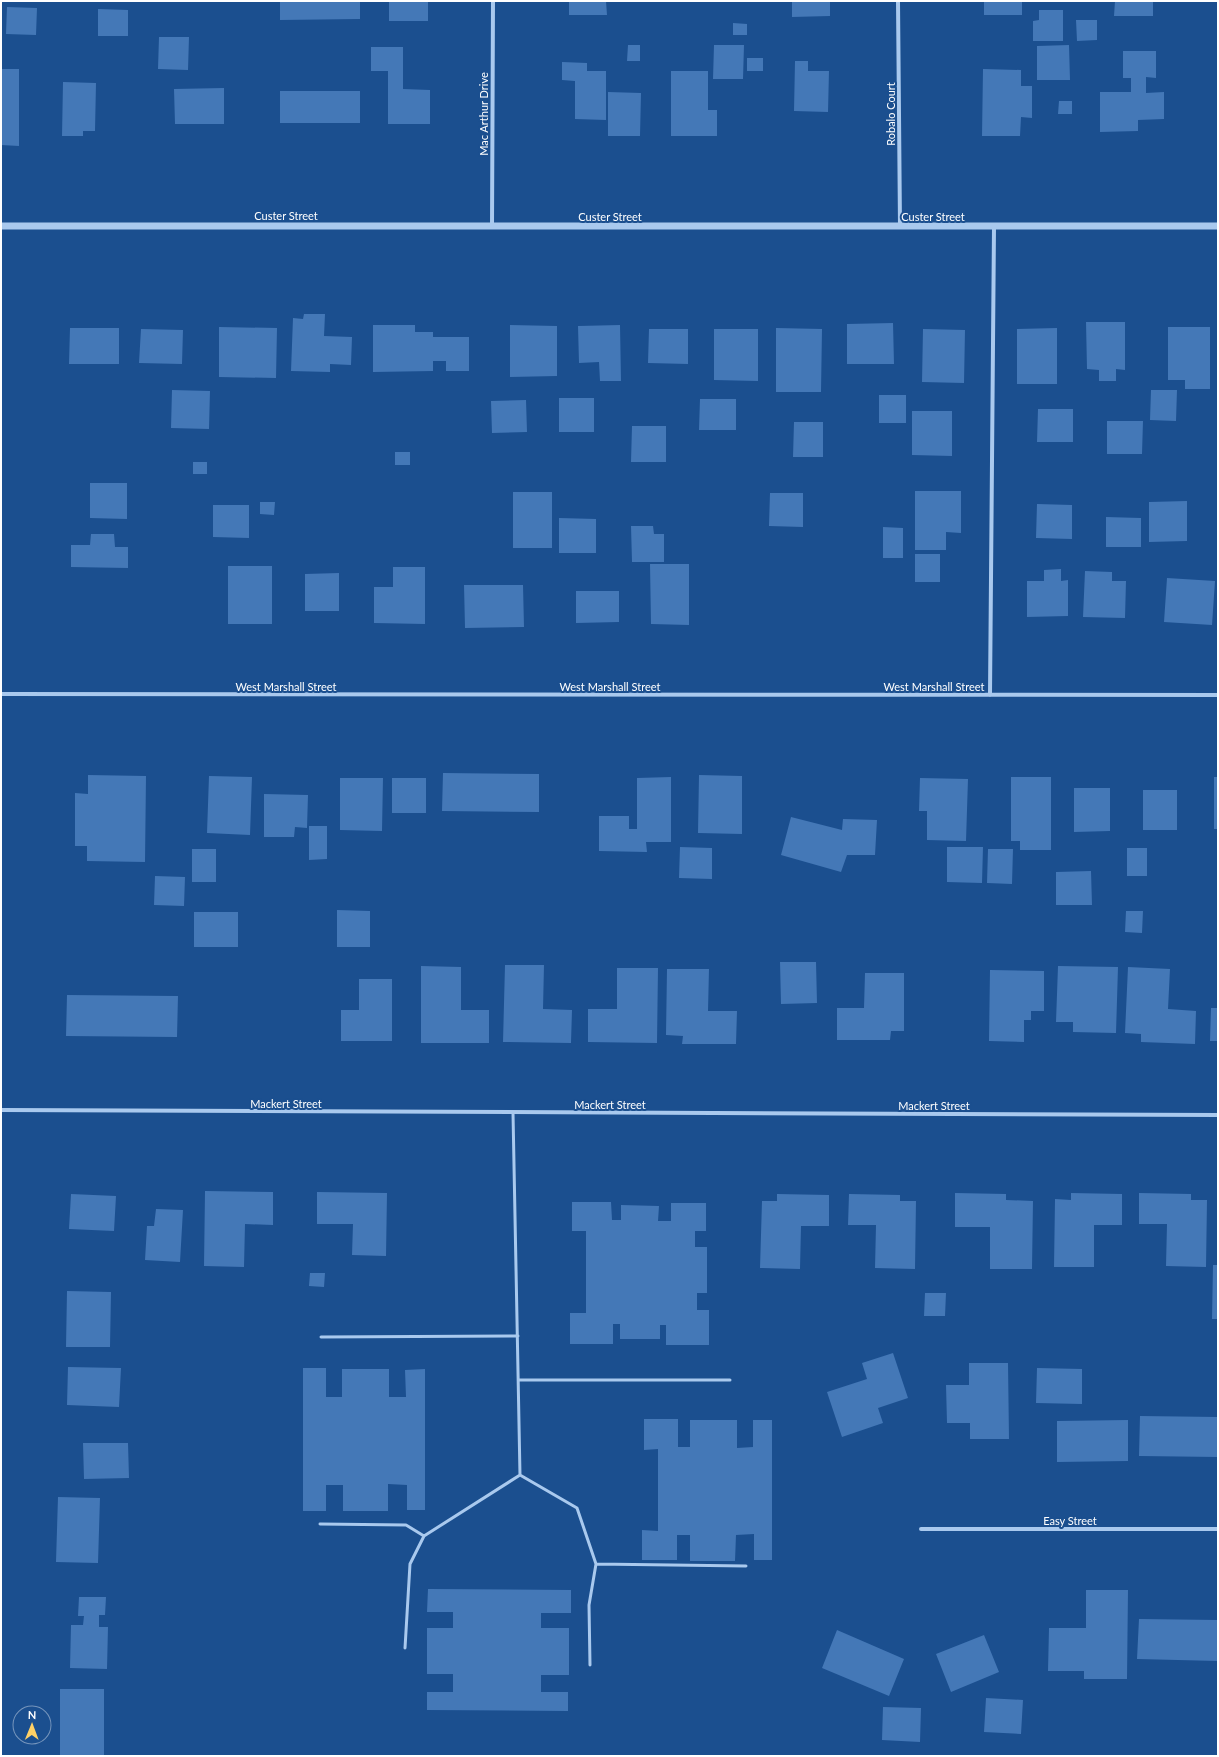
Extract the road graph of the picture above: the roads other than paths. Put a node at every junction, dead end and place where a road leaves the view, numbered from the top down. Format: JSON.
{"nodes":[{"id":1,"x":493,"y":1,"type":"edge"},
{"id":2,"x":898,"y":1,"type":"edge"},
{"id":3,"x":1,"y":226,"type":"edge"},
{"id":4,"x":492,"y":226,"type":"junction"},
{"id":5,"x":1218,"y":226,"type":"edge"},
{"id":6,"x":900,"y":227,"type":"junction"},
{"id":7,"x":994,"y":227,"type":"junction"},
{"id":8,"x":1,"y":694,"type":"edge"},
{"id":9,"x":990,"y":695,"type":"junction"},
{"id":10,"x":1218,"y":695,"type":"edge"},
{"id":11,"x":1,"y":1110,"type":"edge"},
{"id":12,"x":513,"y":1113,"type":"junction"},
{"id":13,"x":1218,"y":1115,"type":"edge"},
{"id":14,"x":518,"y":1336,"type":"junction"},
{"id":15,"x":321,"y":1337,"type":"dead end"},
{"id":16,"x":518,"y":1380,"type":"junction"},
{"id":17,"x":730,"y":1380,"type":"dead end"},
{"id":18,"x":520,"y":1475,"type":"junction"},
{"id":19,"x":320,"y":1524,"type":"dead end"},
{"id":20,"x":921,"y":1529,"type":"dead end"},
{"id":21,"x":1218,"y":1529,"type":"edge"},
{"id":22,"x":424,"y":1536,"type":"junction"},
{"id":23,"x":596,"y":1564,"type":"junction"},
{"id":24,"x":746,"y":1566,"type":"dead end"},
{"id":25,"x":405,"y":1648,"type":"dead end"},
{"id":26,"x":590,"y":1665,"type":"dead end"}],
"edges":[{"from":1,"to":4,"type":"street","name":"Mac Arthur Drive"},
{"from":2,"to":6,"type":"street","name":"Robalo Court"},
{"from":3,"to":4,"type":"street","name":"Custer Street"},
{"from":4,"to":6,"type":"street","name":"Custer Street"},
{"from":5,"to":7,"type":"street","name":"Custer Street"},
{"from":6,"to":7,"type":"street","name":"Custer Street"},
{"from":7,"to":9,"type":"street"},
{"from":8,"to":9,"type":"street","name":"West Marshall Street"},
{"from":9,"to":10,"type":"street","name":"West Marshall Street"},
{"from":11,"to":12,"type":"street","name":"Mackert Street"},
{"from":12,"to":13,"type":"street","name":"Mackert Street"},
{"from":12,"to":14,"type":"lane"},
{"from":14,"to":15,"type":"lane"},
{"from":14,"to":16,"type":"lane"},
{"from":16,"to":17,"type":"lane"},
{"from":16,"to":18,"type":"lane"},
{"from":18,"to":22,"type":"lane"},
{"from":18,"to":23,"type":"lane"},
{"from":19,"to":22,"type":"lane"},
{"from":20,"to":21,"type":"street","name":"Easy Street"},
{"from":22,"to":25,"type":"lane"},
{"from":23,"to":24,"type":"lane"},
{"from":23,"to":26,"type":"lane"}]}
